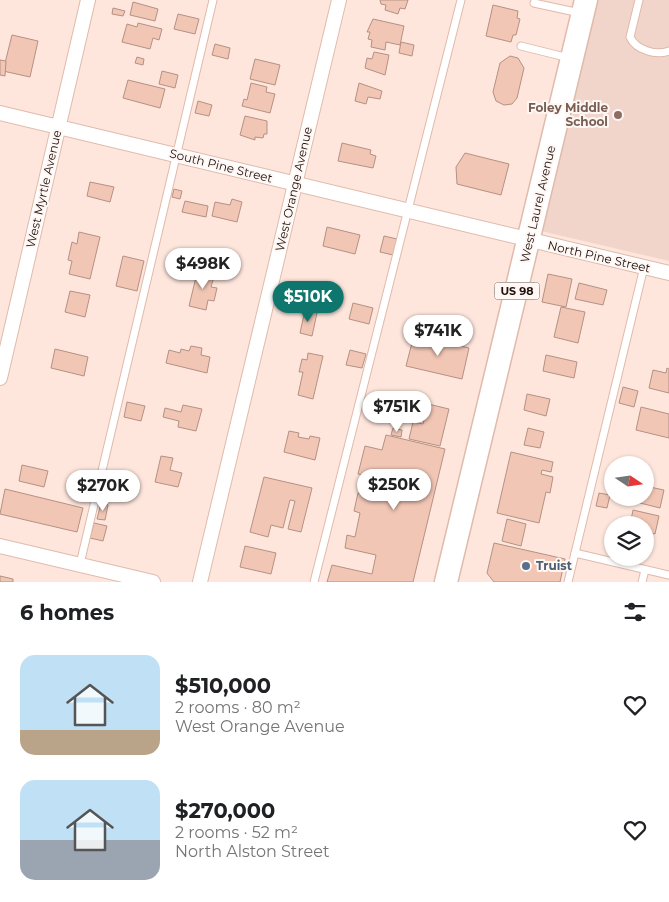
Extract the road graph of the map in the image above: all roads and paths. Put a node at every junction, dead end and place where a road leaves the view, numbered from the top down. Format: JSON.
{"nodes":[{"id":1,"x":88,"y":0,"type":"edge"},
{"id":2,"x":213,"y":0,"type":"edge"},
{"id":3,"x":339,"y":0,"type":"edge"},
{"id":4,"x":461,"y":0,"type":"edge"},
{"id":5,"x":639,"y":0,"type":"edge"},
{"id":6,"x":534,"y":3,"type":"dead end"},
{"id":7,"x":584,"y":7,"type":"edge"},
{"id":8,"x":521,"y":46,"type":"dead end"},
{"id":9,"x":669,"y":51,"type":"edge"},
{"id":10,"x":572,"y":59,"type":"junction"},
{"id":11,"x":0,"y":112,"type":"edge"},
{"id":12,"x":58,"y":126,"type":"junction"},
{"id":13,"x":177,"y":155,"type":"junction"},
{"id":14,"x":295,"y":184,"type":"junction"},
{"id":15,"x":408,"y":212,"type":"junction"},
{"id":16,"x":529,"y":241,"type":"junction"},
{"id":17,"x":644,"y":267,"type":"junction"},
{"id":18,"x":669,"y":273,"type":"edge"},
{"id":19,"x":0,"y":378,"type":"edge"},
{"id":20,"x":0,"y":546,"type":"edge"},
{"id":21,"x":575,"y":553,"type":"junction"},
{"id":22,"x":80,"y":564,"type":"junction"},
{"id":23,"x":645,"y":570,"type":"junction"},
{"id":24,"x":669,"y":575,"type":"edge"},
{"id":25,"x":153,"y":582,"type":"edge"},
{"id":26,"x":200,"y":582,"type":"edge"},
{"id":27,"x":314,"y":582,"type":"edge"},
{"id":28,"x":446,"y":582,"type":"edge"},
{"id":29,"x":568,"y":582,"type":"edge"},
{"id":30,"x":642,"y":582,"type":"edge"}],
"edges":[{"from":1,"to":12,"type":"street","name":"West Myrtle Avenue"},
{"from":2,"to":13,"type":"lane"},
{"from":3,"to":14,"type":"street","name":"West Orange Avenue"},
{"from":4,"to":15,"type":"lane"},
{"from":5,"to":9,"type":"lane"},
{"from":6,"to":7,"type":"lane"},
{"from":7,"to":10,"type":"main road","name":"West Laurel Avenue","number":"US 98"},
{"from":8,"to":10,"type":"lane"},
{"from":10,"to":16,"type":"main road","name":"West Laurel Avenue","number":"US 98"},
{"from":11,"to":12,"type":"street","name":"South Pine Street"},
{"from":12,"to":13,"type":"street","name":"South Pine Street"},
{"from":12,"to":19,"type":"street","name":"West Myrtle Avenue"},
{"from":13,"to":14,"type":"street","name":"South Pine Street"},
{"from":13,"to":22,"type":"lane"},
{"from":14,"to":15,"type":"street","name":"South Pine Street"},
{"from":14,"to":26,"type":"street","name":"West Orange Avenue"},
{"from":15,"to":16,"type":"street","name":"South Pine Street"},
{"from":15,"to":27,"type":"lane"},
{"from":16,"to":17,"type":"street","name":"North Pine Street"},
{"from":16,"to":28,"type":"main road","name":"West Laurel Avenue","number":"US 98"},
{"from":17,"to":18,"type":"street","name":"North Pine Street"},
{"from":17,"to":21,"type":"lane"},
{"from":20,"to":22,"type":"street"},
{"from":21,"to":23,"type":"lane"},
{"from":21,"to":29,"type":"lane"},
{"from":22,"to":25,"type":"street"},
{"from":23,"to":24,"type":"lane"},
{"from":23,"to":30,"type":"lane"}]}
